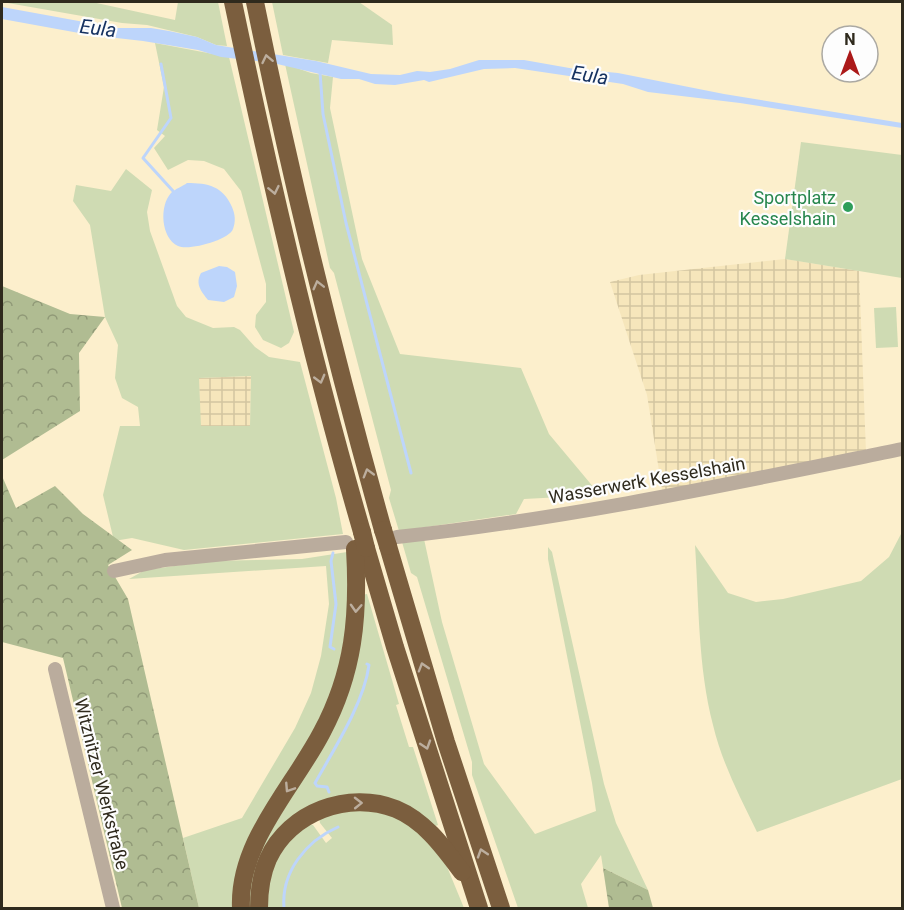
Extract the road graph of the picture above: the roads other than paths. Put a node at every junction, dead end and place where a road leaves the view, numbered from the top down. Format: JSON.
{"nodes":[{"id":1,"x":234,"y":4,"type":"edge"},
{"id":2,"x":256,"y":6,"type":"edge"},
{"id":3,"x":903,"y":449,"type":"edge"},
{"id":4,"x":390,"y":537,"type":"junction"},
{"id":5,"x":356,"y":541,"type":"junction"},
{"id":6,"x":114,"y":571,"type":"dead end"},
{"id":7,"x":55,"y":669,"type":"dead end"},
{"id":8,"x":470,"y":883,"type":"junction"},
{"id":9,"x":113,"y":909,"type":"edge"},
{"id":10,"x":241,"y":909,"type":"edge"},
{"id":11,"x":259,"y":909,"type":"edge"},
{"id":12,"x":478,"y":909,"type":"edge"},
{"id":13,"x":501,"y":909,"type":"edge"}],
"edges":[{"from":1,"to":5,"type":"highway","one_way":true},
{"from":4,"to":2,"type":"highway","one_way":true},
{"from":3,"to":4,"type":"street","name":"Wasserwerk Kesselshain"},
{"from":13,"to":4,"type":"highway","one_way":true},
{"from":5,"to":6,"type":"street"},
{"from":5,"to":8,"type":"highway","one_way":true},
{"from":5,"to":10,"type":"highway","one_way":true},
{"from":7,"to":9,"type":"street","name":"Witznitzer Werkstraße"},
{"from":11,"to":8,"type":"highway","one_way":true},
{"from":8,"to":12,"type":"highway"}]}
